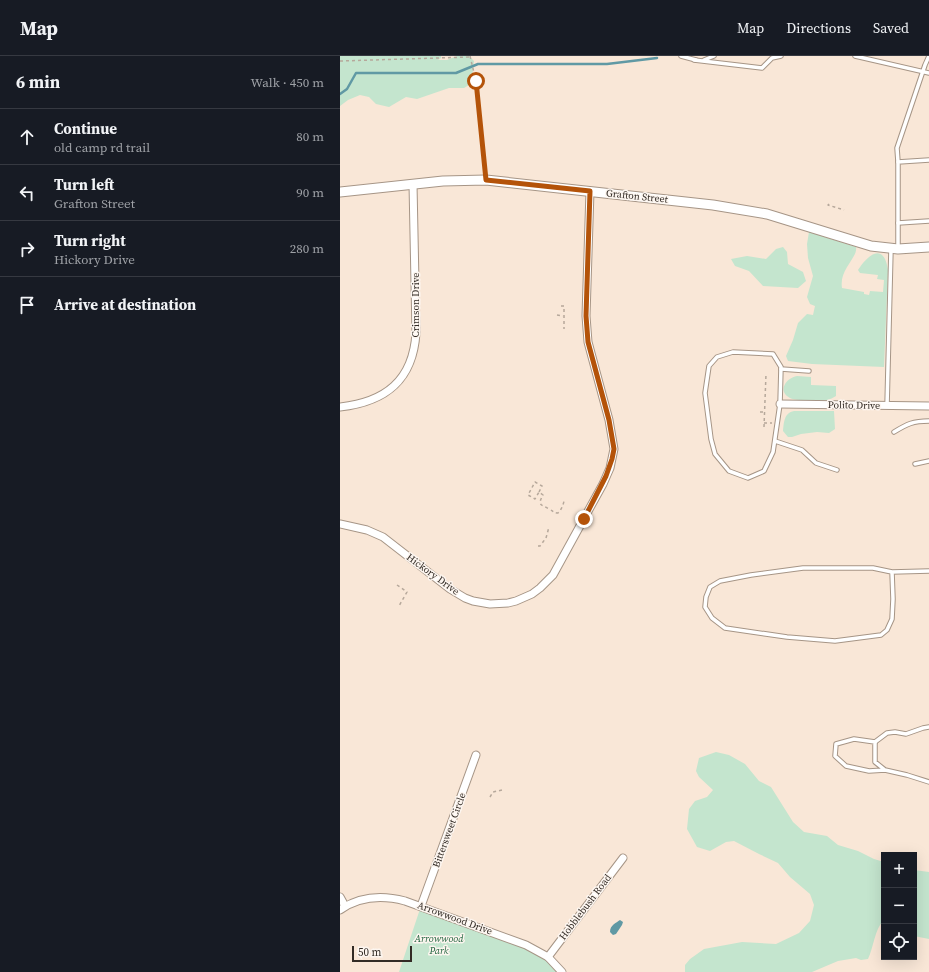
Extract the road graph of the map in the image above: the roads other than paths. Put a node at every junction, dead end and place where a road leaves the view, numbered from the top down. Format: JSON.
{"nodes":[{"id":1,"x":681,"y":56,"type":"edge"},
{"id":2,"x":714,"y":56,"type":"edge"},
{"id":3,"x":781,"y":56,"type":"edge"},
{"id":4,"x":855,"y":56,"type":"edge"},
{"id":5,"x":860,"y":56,"type":"edge"},
{"id":6,"x":929,"y":56,"type":"edge"},
{"id":7,"x":694,"y":60,"type":"junction"},
{"id":8,"x":923,"y":72,"type":"junction"},
{"id":9,"x":929,"y":73,"type":"edge"},
{"id":10,"x":929,"y":160,"type":"edge"},
{"id":11,"x":898,"y":162,"type":"junction"},
{"id":12,"x":413,"y":184,"type":"junction"},
{"id":13,"x":590,"y":191,"type":"junction"},
{"id":14,"x":340,"y":192,"type":"edge"},
{"id":15,"x":929,"y":221,"type":"edge"},
{"id":16,"x":898,"y":223,"type":"junction"},
{"id":17,"x":929,"y":247,"type":"edge"},
{"id":18,"x":894,"y":249,"type":"junction"},
{"id":19,"x":781,"y":369,"type":"junction"},
{"id":20,"x":809,"y":371,"type":"dead end"},
{"id":21,"x":780,"y":404,"type":"junction"},
{"id":22,"x":887,"y":406,"type":"junction"},
{"id":23,"x":929,"y":406,"type":"edge"},
{"id":24,"x":340,"y":407,"type":"edge"},
{"id":25,"x":929,"y":421,"type":"edge"},
{"id":26,"x":894,"y":432,"type":"dead end"},
{"id":27,"x":775,"y":441,"type":"junction"},
{"id":28,"x":929,"y":461,"type":"edge"},
{"id":29,"x":915,"y":464,"type":"dead end"},
{"id":30,"x":837,"y":470,"type":"dead end"},
{"id":31,"x":340,"y":524,"type":"edge"},
{"id":32,"x":929,"y":571,"type":"edge"},
{"id":33,"x":892,"y":572,"type":"junction"},
{"id":34,"x":929,"y":727,"type":"edge"},
{"id":35,"x":874,"y":742,"type":"junction"},
{"id":36,"x":476,"y":755,"type":"dead end"},
{"id":37,"x":885,"y":770,"type":"junction"},
{"id":38,"x":929,"y":782,"type":"edge"},
{"id":39,"x":623,"y":858,"type":"dead end"},
{"id":40,"x":340,"y":897,"type":"edge"},
{"id":41,"x":421,"y":906,"type":"junction"},
{"id":42,"x":343,"y":908,"type":"edge"},
{"id":43,"x":548,"y":957,"type":"junction"},
{"id":44,"x":562,"y":972,"type":"edge"}],
"edges":[{"from":1,"to":7,"type":"lane"},
{"from":2,"to":7,"type":"lane"},
{"from":3,"to":7,"type":"lane"},
{"from":4,"to":5,"type":"lane"},
{"from":5,"to":8,"type":"lane"},
{"from":6,"to":8,"type":"lane"},
{"from":8,"to":9,"type":"lane"},
{"from":8,"to":11,"type":"lane"},
{"from":10,"to":11,"type":"lane"},
{"from":11,"to":16,"type":"lane"},
{"from":12,"to":13,"type":"street","name":"Grafton Street"},
{"from":12,"to":14,"type":"street","name":"Grafton Street"},
{"from":12,"to":24,"type":"street","name":"Crimson Drive"},
{"from":13,"to":18,"type":"street","name":"Grafton Street"},
{"from":13,"to":31,"type":"street","name":"Hickory Drive"},
{"from":15,"to":16,"type":"lane"},
{"from":16,"to":18,"type":"lane"},
{"from":17,"to":18,"type":"street","name":"Grafton Street"},
{"from":18,"to":22,"type":"lane"},
{"from":19,"to":20,"type":"lane"},
{"from":19,"to":21,"type":"lane"},
{"from":19,"to":27,"type":"lane"},
{"from":21,"to":22,"type":"street","name":"Polito Drive"},
{"from":21,"to":27,"type":"lane"},
{"from":22,"to":23,"type":"street","name":"Polito Drive"},
{"from":25,"to":26,"type":"lane"},
{"from":27,"to":30,"type":"lane"},
{"from":28,"to":29,"type":"lane"},
{"from":32,"to":33,"type":"lane"},
{"from":33,"to":33,"type":"lane"},
{"from":34,"to":35,"type":"lane"},
{"from":35,"to":37,"type":"lane"},
{"from":35,"to":37,"type":"lane"},
{"from":36,"to":41,"type":"street","name":"Bittersweet Circle"},
{"from":37,"to":38,"type":"lane"},
{"from":39,"to":43,"type":"street","name":"Hobblebush Road"},
{"from":40,"to":42,"type":"street"},
{"from":41,"to":42,"type":"street","name":"Arrowwood Drive"},
{"from":41,"to":43,"type":"street","name":"Arrowwood Drive"},
{"from":43,"to":44,"type":"street","name":"Arrowwood Drive"}]}
